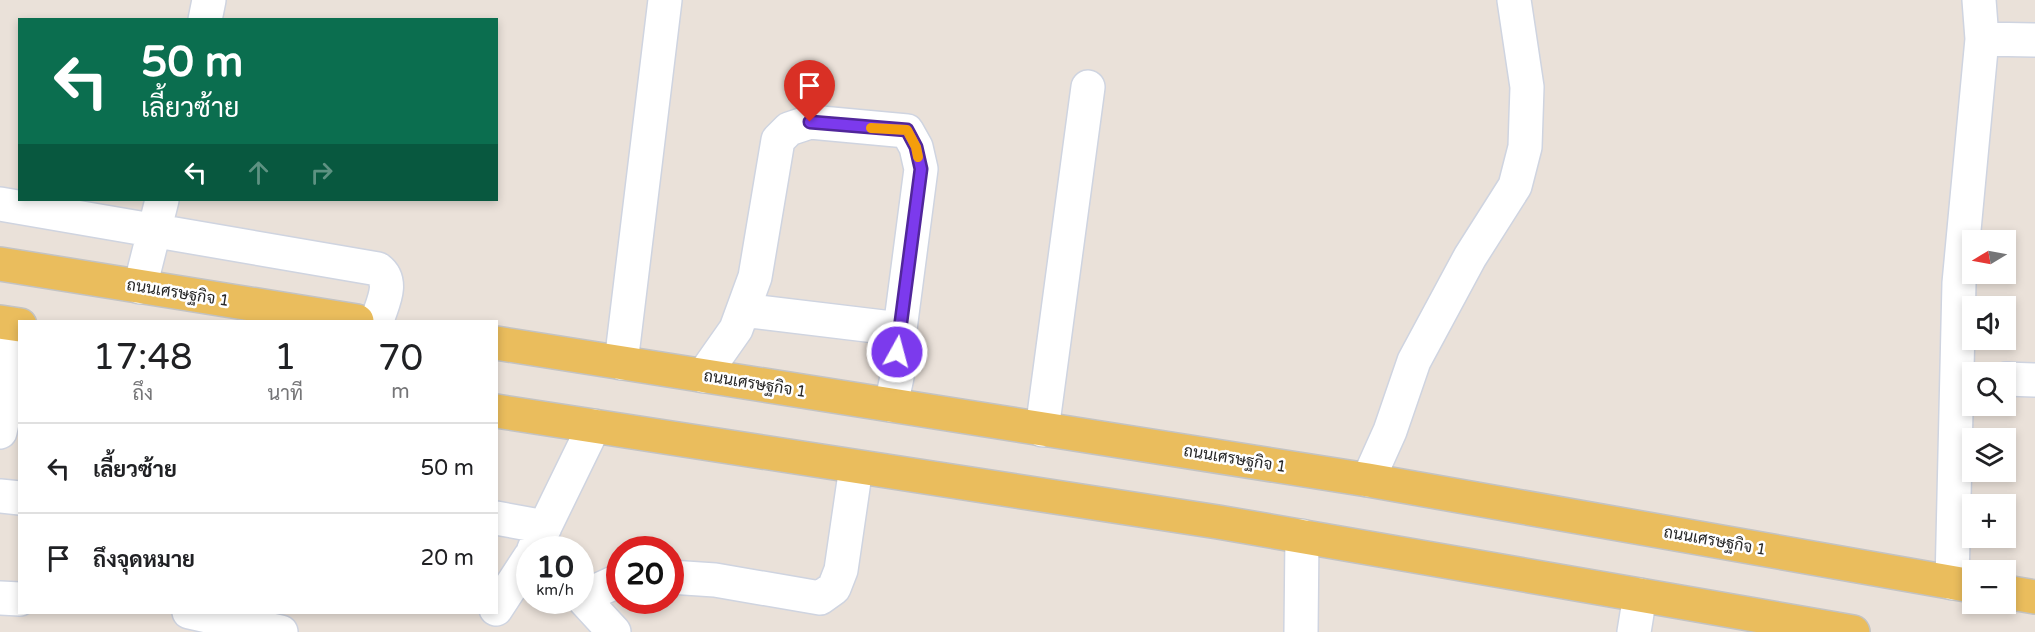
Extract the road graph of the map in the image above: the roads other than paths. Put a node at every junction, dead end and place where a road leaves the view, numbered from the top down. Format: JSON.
{"nodes":[{"id":1,"x":209,"y":0,"type":"edge"},
{"id":2,"x":665,"y":0,"type":"edge"},
{"id":3,"x":1514,"y":0,"type":"edge"},
{"id":4,"x":1979,"y":0,"type":"edge"},
{"id":5,"x":205,"y":18,"type":"edge"},
{"id":6,"x":1982,"y":39,"type":"junction"},
{"id":7,"x":2035,"y":40,"type":"edge"},
{"id":8,"x":1088,"y":87,"type":"dead end"},
{"id":9,"x":162,"y":201,"type":"edge"},
{"id":10,"x":0,"y":204,"type":"edge"},
{"id":11,"x":154,"y":231,"type":"junction"},
{"id":12,"x":0,"y":264,"type":"edge"},
{"id":13,"x":140,"y":287,"type":"junction"},
{"id":14,"x":743,"y":310,"type":"junction"},
{"id":15,"x":351,"y":320,"type":"edge"},
{"id":16,"x":377,"y":320,"type":"edge"},
{"id":17,"x":12,"y":324,"type":"edge"},
{"id":18,"x":900,"y":329,"type":"junction"},
{"id":19,"x":498,"y":343,"type":"edge"},
{"id":20,"x":1964,"y":362,"type":"edge"},
{"id":21,"x":621,"y":363,"type":"junction"},
{"id":22,"x":703,"y":376,"type":"junction"},
{"id":23,"x":2016,"y":379,"type":"edge"},
{"id":24,"x":2035,"y":380,"type":"edge"},
{"id":25,"x":891,"y":405,"type":"junction"},
{"id":26,"x":498,"y":411,"type":"edge"},
{"id":27,"x":1964,"y":416,"type":"edge"},
{"id":28,"x":594,"y":426,"type":"junction"},
{"id":29,"x":1042,"y":430,"type":"junction"},
{"id":30,"x":0,"y":432,"type":"edge"},
{"id":31,"x":856,"y":466,"type":"junction"},
{"id":32,"x":1368,"y":480,"type":"junction"},
{"id":33,"x":0,"y":496,"type":"edge"},
{"id":34,"x":18,"y":498,"type":"edge"},
{"id":35,"x":498,"y":521,"type":"edge"},
{"id":36,"x":541,"y":536,"type":"edge"},
{"id":37,"x":1302,"y":536,"type":"junction"},
{"id":38,"x":516,"y":539,"type":"edge"},
{"id":39,"x":1962,"y":560,"type":"edge"},
{"id":40,"x":684,"y":578,"type":"edge"},
{"id":41,"x":516,"y":579,"type":"edge"},
{"id":42,"x":1962,"y":585,"type":"edge"},
{"id":43,"x":2016,"y":594,"type":"edge"},
{"id":44,"x":1640,"y":595,"type":"junction"},
{"id":45,"x":2035,"y":597,"type":"edge"},
{"id":46,"x":0,"y":598,"type":"edge"},
{"id":47,"x":18,"y":599,"type":"edge"},
{"id":48,"x":498,"y":607,"type":"edge"},
{"id":49,"x":594,"y":610,"type":"edge"},
{"id":50,"x":198,"y":614,"type":"edge"},
{"id":51,"x":493,"y":614,"type":"edge"},
{"id":52,"x":281,"y":632,"type":"edge"},
{"id":53,"x":482,"y":632,"type":"edge"},
{"id":54,"x":614,"y":632,"type":"edge"},
{"id":55,"x":1302,"y":632,"type":"edge"},
{"id":56,"x":1634,"y":632,"type":"edge"},
{"id":57,"x":1853,"y":632,"type":"edge"}],
"edges":[{"from":1,"to":5,"type":"street"},
{"from":2,"to":21,"type":"street"},
{"from":3,"to":32,"type":"street"},
{"from":4,"to":6,"type":"street"},
{"from":6,"to":7,"type":"street"},
{"from":6,"to":20,"type":"street"},
{"from":8,"to":29,"type":"street"},
{"from":9,"to":11,"type":"street"},
{"from":10,"to":11,"type":"street"},
{"from":11,"to":13,"type":"street"},
{"from":11,"to":16,"type":"street"},
{"from":12,"to":13,"type":"main road","name":"ถนนเศรษฐกิจ 1"},
{"from":13,"to":15,"type":"main road","name":"ถนนเศรษฐกิจ 1"},
{"from":14,"to":18,"type":"street"},
{"from":14,"to":18,"type":"street"},
{"from":14,"to":22,"type":"street"},
{"from":17,"to":30,"type":"street"},
{"from":18,"to":25,"type":"street"},
{"from":19,"to":21,"type":"main road","name":"ถนนเศรษฐกิจ 1"},
{"from":21,"to":22,"type":"main road","name":"ถนนเศรษฐกิจ 1"},
{"from":22,"to":25,"type":"main road","name":"ถนนเศรษฐกิจ 1"},
{"from":23,"to":24,"type":"street"},
{"from":25,"to":29,"type":"main road","name":"ถนนเศรษฐกิจ 1"},
{"from":26,"to":28,"type":"main road"},
{"from":27,"to":39,"type":"street"},
{"from":28,"to":31,"type":"main road"},
{"from":28,"to":36,"type":"street"},
{"from":29,"to":32,"type":"main road","name":"ถนนเศรษฐกิจ 1"},
{"from":31,"to":37,"type":"main road"},
{"from":31,"to":40,"type":"street"},
{"from":32,"to":42,"type":"main road","name":"ถนนเศรษฐกิจ 1"},
{"from":33,"to":34,"type":"street"},
{"from":35,"to":38,"type":"street"},
{"from":37,"to":44,"type":"main road"},
{"from":37,"to":55,"type":"street"},
{"from":41,"to":48,"type":"street"},
{"from":43,"to":45,"type":"main road"},
{"from":44,"to":56,"type":"street"},
{"from":44,"to":57,"type":"main road"},
{"from":46,"to":47,"type":"street"},
{"from":49,"to":54,"type":"street"},
{"from":50,"to":52,"type":"street"},
{"from":51,"to":53,"type":"street"}]}
